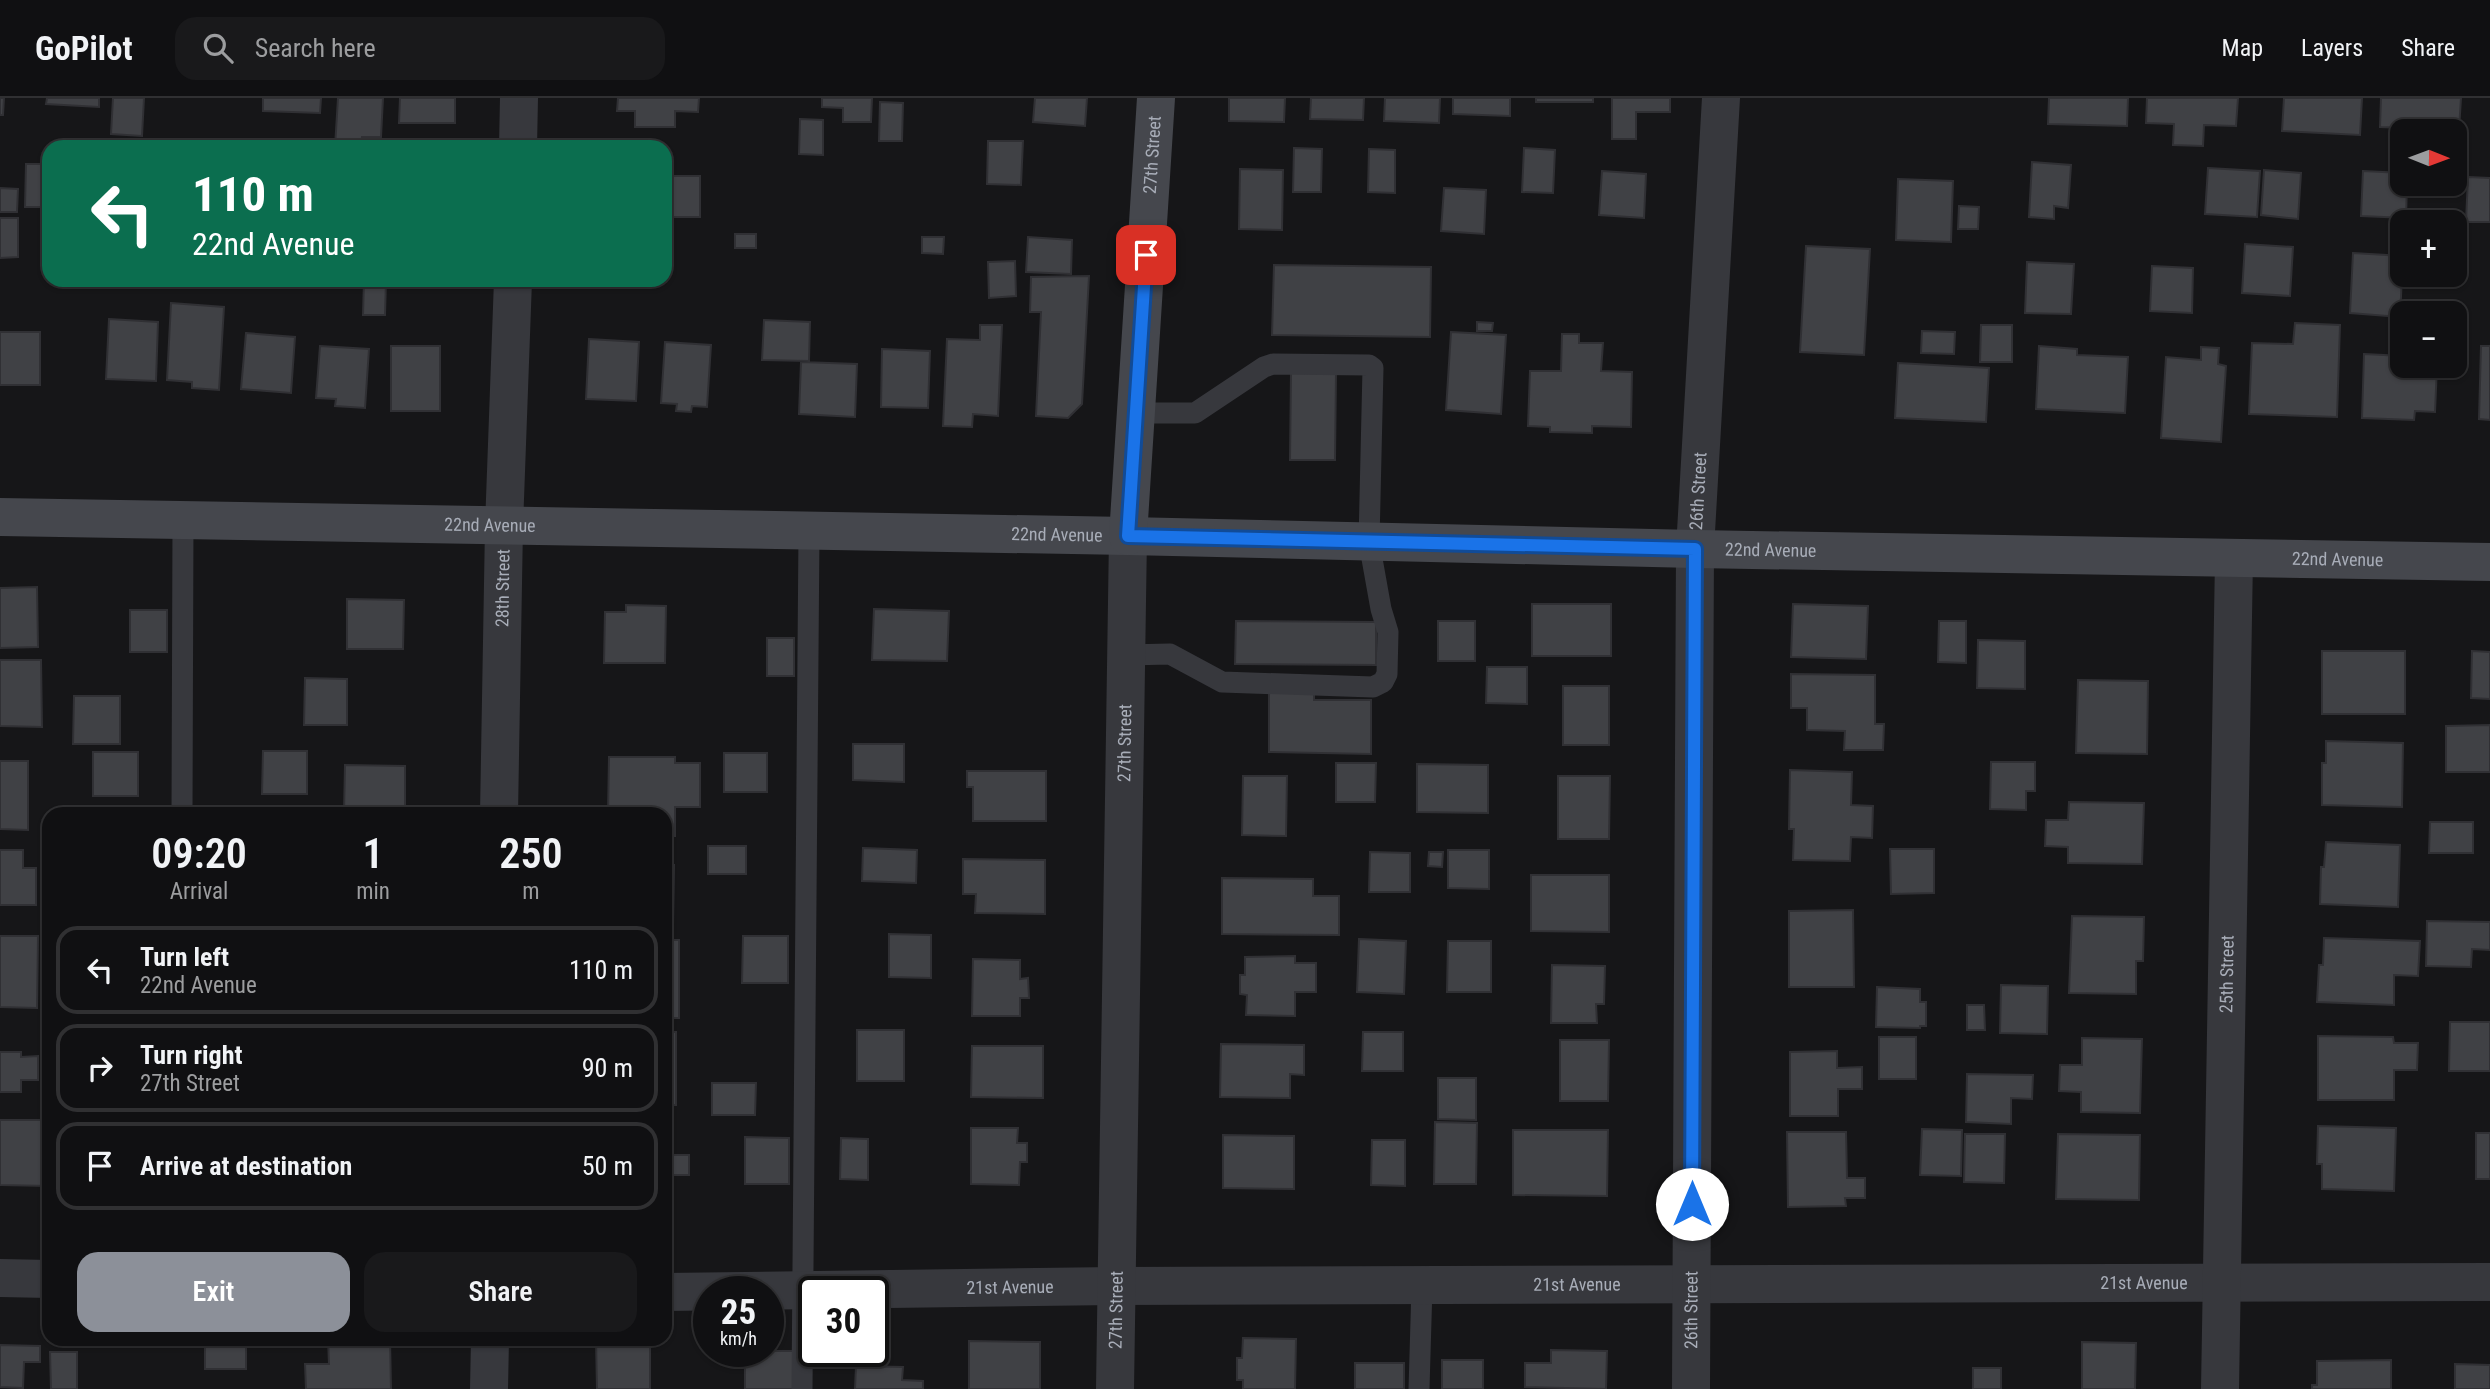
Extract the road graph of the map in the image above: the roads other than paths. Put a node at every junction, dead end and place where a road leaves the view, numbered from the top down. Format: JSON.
{"nodes":[{"id":1,"x":519,"y":98,"type":"edge"},
{"id":2,"x":1156,"y":98,"type":"edge"},
{"id":3,"x":1721,"y":98,"type":"edge"},
{"id":4,"x":518,"y":140,"type":"edge"},
{"id":5,"x":513,"y":287,"type":"edge"},
{"id":6,"x":1136,"y":413,"type":"junction"},
{"id":7,"x":0,"y":517,"type":"edge"},
{"id":8,"x":183,"y":521,"type":"junction"},
{"id":9,"x":504,"y":526,"type":"junction"},
{"id":10,"x":809,"y":531,"type":"junction"},
{"id":11,"x":1128,"y":536,"type":"junction"},
{"id":12,"x":1369,"y":542,"type":"junction"},
{"id":13,"x":1695,"y":549,"type":"junction"},
{"id":14,"x":2234,"y":558,"type":"junction"},
{"id":15,"x":2490,"y":562,"type":"edge"},
{"id":16,"x":1126,"y":655,"type":"junction"},
{"id":17,"x":182,"y":807,"type":"edge"},
{"id":18,"x":499,"y":807,"type":"edge"},
{"id":19,"x":803,"y":1276,"type":"edge"},
{"id":20,"x":0,"y":1278,"type":"edge"},
{"id":21,"x":42,"y":1279,"type":"edge"},
{"id":22,"x":2222,"y":1281,"type":"junction"},
{"id":23,"x":2490,"y":1282,"type":"edge"},
{"id":24,"x":1692,"y":1285,"type":"junction"},
{"id":25,"x":1115,"y":1286,"type":"junction"},
{"id":26,"x":1422,"y":1286,"type":"junction"},
{"id":27,"x":889,"y":1289,"type":"edge"},
{"id":28,"x":798,"y":1290,"type":"edge"},
{"id":29,"x":672,"y":1292,"type":"edge"},
{"id":30,"x":490,"y":1346,"type":"edge"},
{"id":31,"x":802,"y":1367,"type":"edge"},
{"id":32,"x":489,"y":1389,"type":"edge"},
{"id":33,"x":802,"y":1389,"type":"edge"},
{"id":34,"x":1115,"y":1389,"type":"edge"},
{"id":35,"x":1419,"y":1389,"type":"edge"},
{"id":36,"x":1691,"y":1389,"type":"edge"},
{"id":37,"x":2220,"y":1389,"type":"edge"}],
"edges":[{"from":1,"to":4,"type":"street"},
{"from":2,"to":6,"type":"street","name":"27th Street"},
{"from":3,"to":13,"type":"street","name":"26th Street"},
{"from":5,"to":9,"type":"street","name":"28th Street"},
{"from":6,"to":11,"type":"street","name":"27th Street"},
{"from":6,"to":12,"type":"lane"},
{"from":7,"to":8,"type":"street","name":"22nd Avenue"},
{"from":8,"to":9,"type":"street","name":"22nd Avenue"},
{"from":8,"to":17,"type":"lane"},
{"from":9,"to":10,"type":"street","name":"22nd Avenue"},
{"from":9,"to":18,"type":"street","name":"28th Street"},
{"from":10,"to":11,"type":"street","name":"22nd Avenue"},
{"from":10,"to":19,"type":"lane"},
{"from":11,"to":12,"type":"street","name":"22nd Avenue"},
{"from":11,"to":16,"type":"street","name":"27th Street"},
{"from":12,"to":13,"type":"street","name":"22nd Avenue"},
{"from":12,"to":16,"type":"lane"},
{"from":13,"to":14,"type":"street","name":"22nd Avenue"},
{"from":13,"to":24,"type":"street","name":"26th Street"},
{"from":14,"to":15,"type":"street","name":"22nd Avenue"},
{"from":14,"to":22,"type":"street","name":"25th Street"},
{"from":16,"to":25,"type":"street","name":"27th Street"},
{"from":20,"to":21,"type":"street"},
{"from":22,"to":23,"type":"street","name":"21st Avenue"},
{"from":22,"to":24,"type":"street","name":"21st Avenue"},
{"from":22,"to":37,"type":"street","name":"25th Street"},
{"from":24,"to":26,"type":"street","name":"21st Avenue"},
{"from":24,"to":36,"type":"street","name":"26th Street"},
{"from":25,"to":26,"type":"street","name":"21st Avenue"},
{"from":25,"to":27,"type":"street","name":"21st Avenue"},
{"from":25,"to":34,"type":"street","name":"27th Street"},
{"from":26,"to":35,"type":"lane"},
{"from":28,"to":29,"type":"street","name":"21st Avenue"},
{"from":30,"to":32,"type":"street"},
{"from":31,"to":33,"type":"lane"}]}
